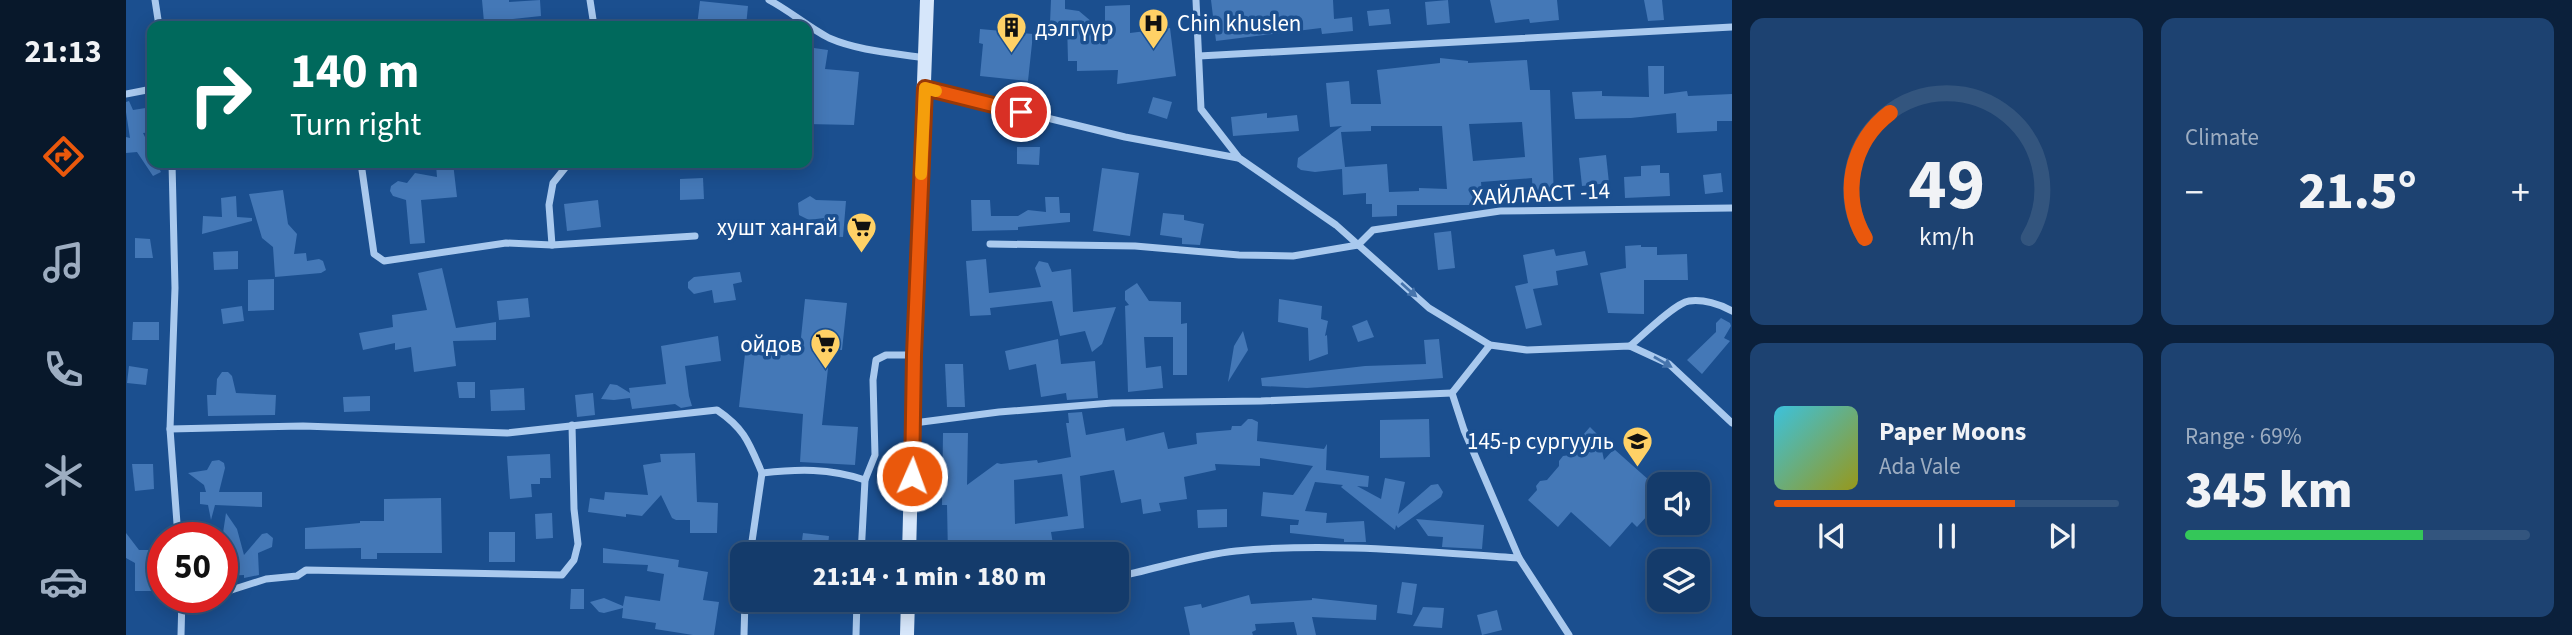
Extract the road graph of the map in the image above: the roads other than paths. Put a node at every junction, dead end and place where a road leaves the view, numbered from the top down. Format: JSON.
{"nodes":[{"id":1,"x":155,"y":0,"type":"edge"},
{"id":2,"x":590,"y":0,"type":"edge"},
{"id":3,"x":769,"y":0,"type":"edge"},
{"id":4,"x":927,"y":0,"type":"edge"},
{"id":5,"x":1196,"y":0,"type":"edge"},
{"id":6,"x":158,"y":21,"type":"edge"},
{"id":7,"x":593,"y":21,"type":"edge"},
{"id":8,"x":802,"y":21,"type":"edge"},
{"id":9,"x":1732,"y":27,"type":"edge"},
{"id":10,"x":812,"y":28,"type":"edge"},
{"id":11,"x":1199,"y":56,"type":"junction"},
{"id":12,"x":926,"y":58,"type":"junction"},
{"id":13,"x":925,"y":88,"type":"junction"},
{"id":14,"x":147,"y":90,"type":"edge"},
{"id":15,"x":126,"y":94,"type":"edge"},
{"id":16,"x":1239,"y":158,"type":"junction"},
{"id":17,"x":172,"y":168,"type":"edge"},
{"id":18,"x":362,"y":168,"type":"edge"},
{"id":19,"x":565,"y":168,"type":"edge"},
{"id":20,"x":1732,"y":208,"type":"edge"},
{"id":21,"x":695,"y":236,"type":"dead end"},
{"id":22,"x":989,"y":244,"type":"dead end"},
{"id":23,"x":1358,"y":244,"type":"junction"},
{"id":24,"x":552,"y":245,"type":"junction"},
{"id":25,"x":1732,"y":311,"type":"edge"},
{"id":26,"x":1490,"y":345,"type":"junction"},
{"id":27,"x":1630,"y":346,"type":"junction"},
{"id":28,"x":914,"y":355,"type":"junction"},
{"id":29,"x":1452,"y":393,"type":"junction"},
{"id":30,"x":1732,"y":423,"type":"edge"},
{"id":31,"x":914,"y":424,"type":"junction"},
{"id":32,"x":572,"y":425,"type":"junction"},
{"id":33,"x":170,"y":429,"type":"junction"},
{"id":34,"x":762,"y":473,"type":"junction"},
{"id":35,"x":865,"y":480,"type":"junction"},
{"id":36,"x":177,"y":522,"type":"edge"},
{"id":37,"x":752,"y":542,"type":"edge"},
{"id":38,"x":862,"y":542,"type":"edge"},
{"id":39,"x":909,"y":542,"type":"edge"},
{"id":40,"x":1520,"y":558,"type":"junction"},
{"id":41,"x":1129,"y":575,"type":"edge"},
{"id":42,"x":238,"y":588,"type":"edge"},
{"id":43,"x":745,"y":612,"type":"edge"},
{"id":44,"x":857,"y":612,"type":"edge"},
{"id":45,"x":908,"y":612,"type":"edge"},
{"id":46,"x":182,"y":613,"type":"edge"},
{"id":47,"x":181,"y":635,"type":"edge"},
{"id":48,"x":744,"y":635,"type":"edge"},
{"id":49,"x":856,"y":635,"type":"edge"},
{"id":50,"x":907,"y":635,"type":"edge"},
{"id":51,"x":1569,"y":635,"type":"edge"}],
"edges":[{"from":1,"to":6,"type":"street"},
{"from":2,"to":7,"type":"street"},
{"from":3,"to":8,"type":"street"},
{"from":4,"to":12,"type":"main road"},
{"from":5,"to":11,"type":"street"},
{"from":9,"to":11,"type":"street"},
{"from":10,"to":12,"type":"street"},
{"from":11,"to":16,"type":"street"},
{"from":12,"to":13,"type":"main road"},
{"from":13,"to":16,"type":"street"},
{"from":13,"to":28,"type":"main road"},
{"from":14,"to":15,"type":"street"},
{"from":16,"to":23,"type":"street"},
{"from":17,"to":33,"type":"street"},
{"from":18,"to":24,"type":"street"},
{"from":19,"to":24,"type":"street"},
{"from":20,"to":23,"type":"street","name":"ХАЙЛААСТ -14"},
{"from":21,"to":24,"type":"street"},
{"from":22,"to":23,"type":"street","name":"ХАЙЛААСТ -14"},
{"from":23,"to":26,"type":"street","one_way":true},
{"from":25,"to":27,"type":"street"},
{"from":26,"to":27,"type":"street"},
{"from":26,"to":29,"type":"street"},
{"from":27,"to":30,"type":"street","one_way":true},
{"from":28,"to":31,"type":"main road"},
{"from":28,"to":35,"type":"street"},
{"from":29,"to":31,"type":"street"},
{"from":29,"to":40,"type":"street"},
{"from":31,"to":39,"type":"main road"},
{"from":32,"to":33,"type":"street"},
{"from":32,"to":34,"type":"street"},
{"from":32,"to":42,"type":"street"},
{"from":33,"to":36,"type":"street"},
{"from":34,"to":35,"type":"street"},
{"from":34,"to":37,"type":"street"},
{"from":35,"to":38,"type":"street"},
{"from":40,"to":41,"type":"street"},
{"from":40,"to":51,"type":"street"},
{"from":43,"to":48,"type":"street"},
{"from":44,"to":49,"type":"street"},
{"from":45,"to":50,"type":"main road"},
{"from":46,"to":47,"type":"street"}]}
